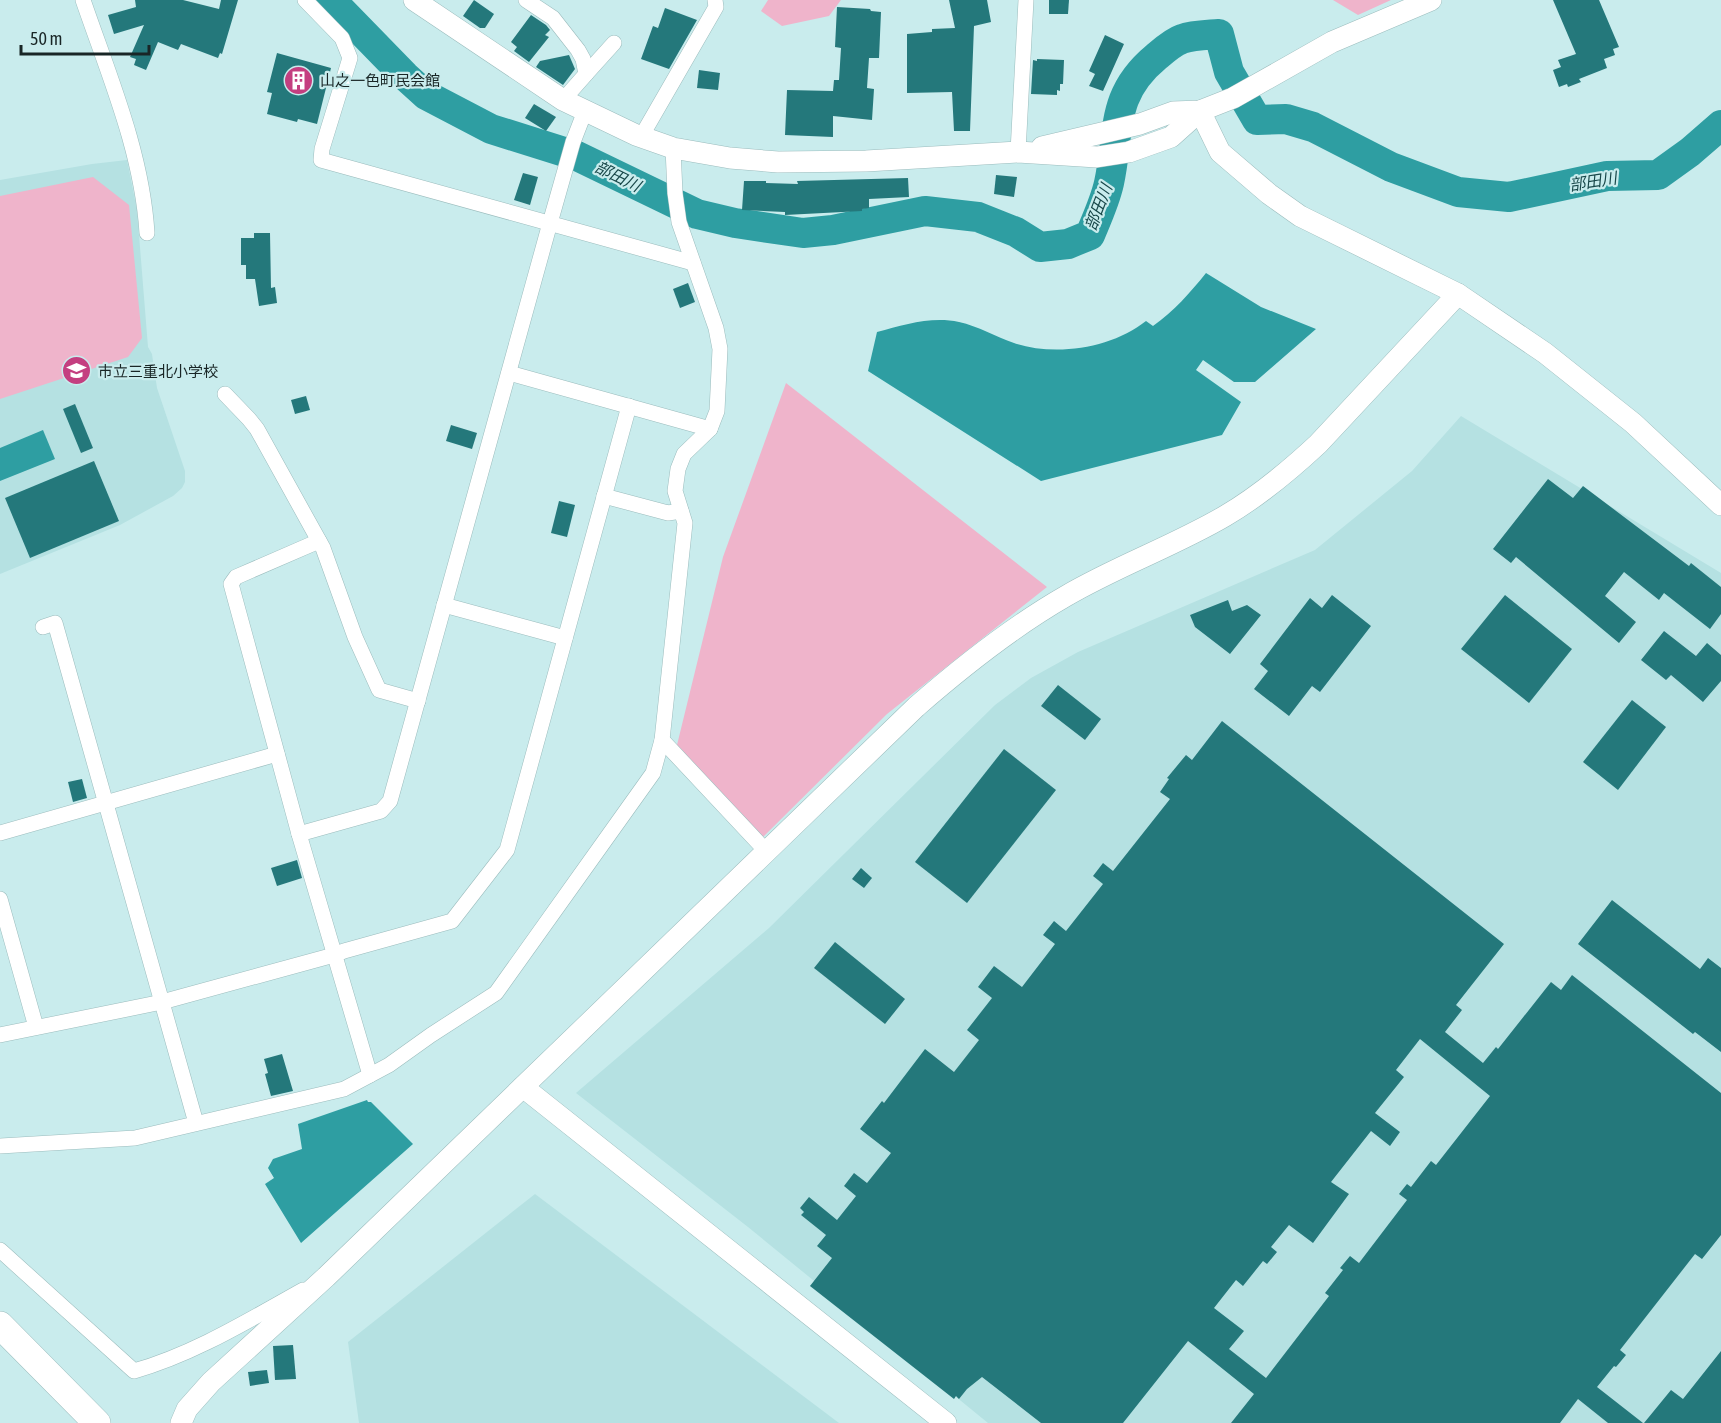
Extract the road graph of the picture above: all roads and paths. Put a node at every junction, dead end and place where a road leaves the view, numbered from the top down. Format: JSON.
{"nodes":[{"id":1,"x":83,"y":0,"type":"edge"},
{"id":2,"x":305,"y":0,"type":"edge"},
{"id":3,"x":414,"y":0,"type":"edge"},
{"id":4,"x":526,"y":0,"type":"edge"},
{"id":5,"x":715,"y":0,"type":"edge"},
{"id":6,"x":1026,"y":0,"type":"edge"},
{"id":7,"x":1431,"y":0,"type":"edge"},
{"id":8,"x":614,"y":43,"type":"dead end"},
{"id":9,"x":586,"y":74,"type":"junction"},
{"id":10,"x":563,"y":100,"type":"junction"},
{"id":11,"x":585,"y":111,"type":"junction"},
{"id":12,"x":1200,"y":111,"type":"junction"},
{"id":13,"x":641,"y":137,"type":"junction"},
{"id":14,"x":673,"y":148,"type":"junction"},
{"id":15,"x":1018,"y":153,"type":"junction"},
{"id":16,"x":550,"y":223,"type":"junction"},
{"id":17,"x":147,"y":233,"type":"dead end"},
{"id":18,"x":693,"y":263,"type":"junction"},
{"id":19,"x":1458,"y":294,"type":"junction"},
{"id":20,"x":509,"y":373,"type":"junction"},
{"id":21,"x":225,"y":394,"type":"dead end"},
{"id":22,"x":629,"y":406,"type":"junction"},
{"id":23,"x":710,"y":429,"type":"junction"},
{"id":24,"x":604,"y":496,"type":"junction"},
{"id":25,"x":1721,"y":505,"type":"edge"},
{"id":26,"x":681,"y":511,"type":"junction"},
{"id":27,"x":319,"y":541,"type":"junction"},
{"id":28,"x":444,"y":605,"type":"junction"},
{"id":29,"x":43,"y":627,"type":"dead end"},
{"id":30,"x":565,"y":638,"type":"junction"},
{"id":31,"x":418,"y":701,"type":"junction"},
{"id":32,"x":662,"y":740,"type":"junction"},
{"id":33,"x":277,"y":754,"type":"junction"},
{"id":34,"x":106,"y":802,"type":"junction"},
{"id":35,"x":0,"y":832,"type":"edge"},
{"id":36,"x":299,"y":834,"type":"junction"},
{"id":37,"x":767,"y":852,"type":"junction"},
{"id":38,"x":0,"y":899,"type":"edge"},
{"id":39,"x":334,"y":956,"type":"junction"},
{"id":40,"x":162,"y":1002,"type":"junction"},
{"id":41,"x":36,"y":1027,"type":"junction"},
{"id":42,"x":0,"y":1035,"type":"edge"},
{"id":43,"x":370,"y":1075,"type":"junction"},
{"id":44,"x":524,"y":1087,"type":"junction"},
{"id":45,"x":196,"y":1123,"type":"junction"},
{"id":46,"x":0,"y":1146,"type":"edge"},
{"id":47,"x":0,"y":1250,"type":"edge"},
{"id":48,"x":326,"y":1277,"type":"junction"},
{"id":49,"x":0,"y":1325,"type":"edge"},
{"id":50,"x":97,"y":1423,"type":"edge"},
{"id":51,"x":181,"y":1423,"type":"edge"},
{"id":52,"x":946,"y":1423,"type":"edge"}],
"edges":[{"from":1,"to":17,"type":"street"},
{"from":2,"to":16,"type":"street"},
{"from":3,"to":10,"type":"street"},
{"from":4,"to":9,"type":"street"},
{"from":5,"to":13,"type":"street"},
{"from":6,"to":15,"type":"street"},
{"from":7,"to":12,"type":"street"},
{"from":8,"to":9,"type":"street"},
{"from":9,"to":10,"type":"street"},
{"from":10,"to":11,"type":"street"},
{"from":11,"to":13,"type":"street"},
{"from":11,"to":16,"type":"street"},
{"from":12,"to":15,"type":"street"},
{"from":12,"to":15,"type":"street"},
{"from":12,"to":19,"type":"street"},
{"from":13,"to":14,"type":"street"},
{"from":14,"to":15,"type":"street"},
{"from":14,"to":18,"type":"street"},
{"from":16,"to":18,"type":"street"},
{"from":16,"to":20,"type":"street"},
{"from":18,"to":23,"type":"street"},
{"from":19,"to":25,"type":"street"},
{"from":19,"to":37,"type":"street"},
{"from":20,"to":22,"type":"street"},
{"from":20,"to":28,"type":"street"},
{"from":21,"to":27,"type":"street"},
{"from":22,"to":23,"type":"street"},
{"from":22,"to":24,"type":"street"},
{"from":23,"to":26,"type":"street"},
{"from":24,"to":26,"type":"street"},
{"from":24,"to":30,"type":"street"},
{"from":26,"to":32,"type":"street"},
{"from":27,"to":31,"type":"street"},
{"from":27,"to":33,"type":"street"},
{"from":28,"to":30,"type":"street"},
{"from":28,"to":31,"type":"street"},
{"from":29,"to":34,"type":"street"},
{"from":30,"to":39,"type":"street"},
{"from":31,"to":36,"type":"street"},
{"from":32,"to":37,"type":"street"},
{"from":32,"to":43,"type":"street"},
{"from":33,"to":34,"type":"street"},
{"from":33,"to":36,"type":"street"},
{"from":34,"to":35,"type":"street"},
{"from":34,"to":40,"type":"street"},
{"from":36,"to":39,"type":"street"},
{"from":37,"to":44,"type":"street"},
{"from":38,"to":41,"type":"street"},
{"from":39,"to":40,"type":"street"},
{"from":39,"to":43,"type":"street"},
{"from":40,"to":41,"type":"street"},
{"from":40,"to":45,"type":"street"},
{"from":41,"to":42,"type":"street"},
{"from":43,"to":45,"type":"street"},
{"from":44,"to":48,"type":"street"},
{"from":44,"to":52,"type":"street"},
{"from":45,"to":46,"type":"street"},
{"from":47,"to":48,"type":"street"},
{"from":48,"to":51,"type":"street"},
{"from":49,"to":50,"type":"highway"}]}
